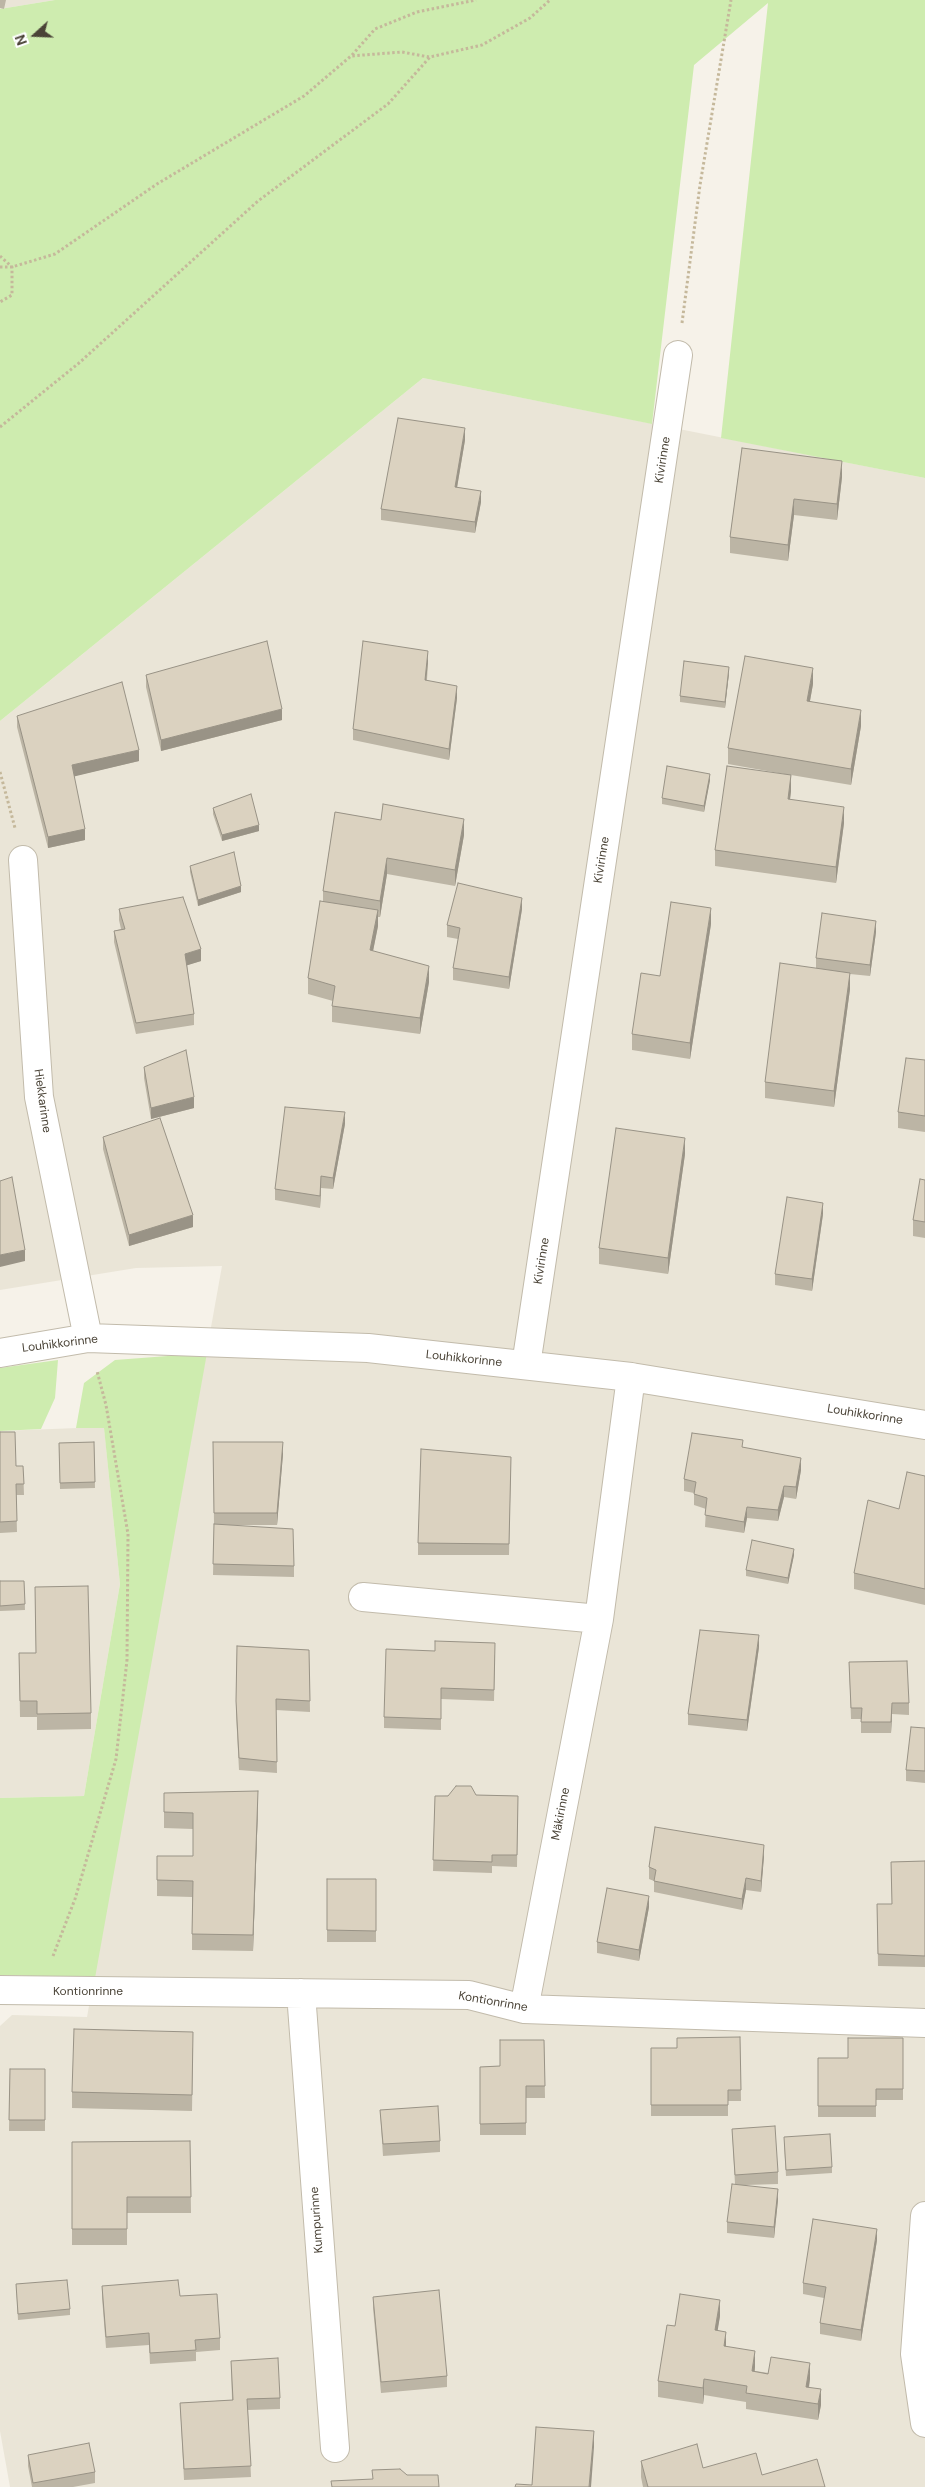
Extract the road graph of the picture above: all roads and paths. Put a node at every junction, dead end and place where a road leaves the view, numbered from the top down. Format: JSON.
{"nodes":[{"id":1,"x":476,"y":0,"type":"edge"},
{"id":2,"x":550,"y":0,"type":"edge"},
{"id":3,"x":731,"y":0,"type":"edge"},
{"id":4,"x":352,"y":56,"type":"junction"},
{"id":5,"x":430,"y":57,"type":"junction"},
{"id":6,"x":0,"y":256,"type":"edge"},
{"id":7,"x":0,"y":267,"type":"edge"},
{"id":8,"x":12,"y":267,"type":"junction"},
{"id":9,"x":0,"y":302,"type":"edge"},
{"id":10,"x":678,"y":355,"type":"joint"},
{"id":11,"x":0,"y":427,"type":"edge"},
{"id":12,"x":0,"y":772,"type":"edge"},
{"id":13,"x":23,"y":860,"type":"joint"},
{"id":14,"x":88,"y":1338,"type":"junction"},
{"id":15,"x":0,"y":1353,"type":"edge"},
{"id":16,"x":526,"y":1365,"type":"junction"},
{"id":17,"x":631,"y":1377,"type":"junction"},
{"id":18,"x":925,"y":1425,"type":"edge"},
{"id":19,"x":363,"y":1597,"type":"dead end"},
{"id":20,"x":599,"y":1619,"type":"junction"},
{"id":21,"x":0,"y":1990,"type":"edge"},
{"id":22,"x":39,"y":1992,"type":"junction"},
{"id":23,"x":301,"y":1993,"type":"junction"},
{"id":24,"x":524,"y":2008,"type":"junction"},
{"id":25,"x":925,"y":2023,"type":"edge"},
{"id":26,"x":925,"y":2216,"type":"edge"},
{"id":27,"x":925,"y":2424,"type":"edge"},
{"id":28,"x":335,"y":2448,"type":"dead end"}],
"edges":[{"from":1,"to":4,"type":"path"},
{"from":2,"to":5,"type":"path"},
{"from":3,"to":10,"type":"path"},
{"from":4,"to":5,"type":"path"},
{"from":4,"to":8,"type":"path"},
{"from":5,"to":11,"type":"path"},
{"from":6,"to":8,"type":"path"},
{"from":7,"to":8,"type":"path"},
{"from":8,"to":9,"type":"path"},
{"from":10,"to":16,"type":"street","name":"Kivirinne"},
{"from":12,"to":13,"type":"path"},
{"from":13,"to":14,"type":"street","name":"Hiekkarinne"},
{"from":14,"to":15,"type":"street","name":"Louhikkorinne"},
{"from":14,"to":16,"type":"street","name":"Louhikkorinne"},
{"from":14,"to":22,"type":"path"},
{"from":16,"to":17,"type":"street","name":"Louhikkorinne"},
{"from":17,"to":18,"type":"street","name":"Louhikkorinne"},
{"from":17,"to":20,"type":"street","name":"Mäkirinne"},
{"from":19,"to":20,"type":"street"},
{"from":20,"to":24,"type":"street","name":"Mäkirinne"},
{"from":21,"to":22,"type":"street","name":"Kontionrinne"},
{"from":22,"to":23,"type":"street","name":"Kontionrinne"},
{"from":23,"to":24,"type":"street","name":"Kontionrinne"},
{"from":23,"to":28,"type":"street","name":"Kumpurinne"},
{"from":24,"to":25,"type":"street","name":"Kontionrinne"},
{"from":26,"to":27,"type":"street"}]}
